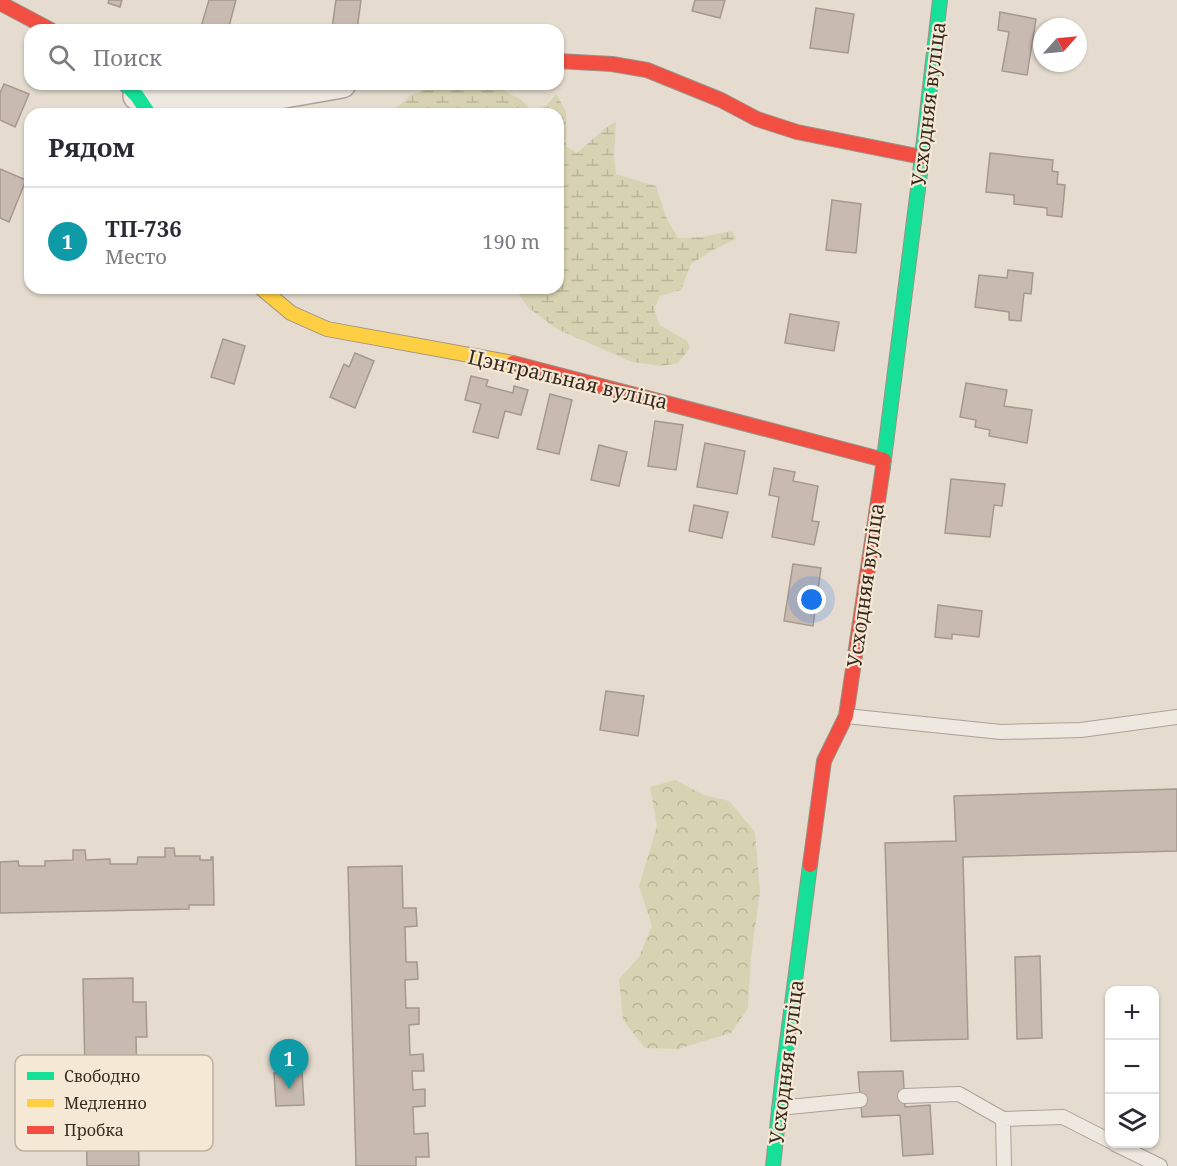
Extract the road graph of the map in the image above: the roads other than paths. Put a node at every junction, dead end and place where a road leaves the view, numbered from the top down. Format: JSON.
{"nodes":[{"id":1,"x":940,"y":0,"type":"edge"},
{"id":2,"x":0,"y":3,"type":"edge"},
{"id":3,"x":40,"y":24,"type":"edge"},
{"id":4,"x":564,"y":61,"type":"edge"},
{"id":5,"x":308,"y":90,"type":"edge"},
{"id":6,"x":137,"y":98,"type":"edge"},
{"id":7,"x":922,"y":157,"type":"junction"},
{"id":8,"x":268,"y":294,"type":"edge"},
{"id":9,"x":884,"y":460,"type":"junction"},
{"id":10,"x":846,"y":716,"type":"junction"},
{"id":11,"x":1177,"y":717,"type":"edge"},
{"id":12,"x":905,"y":1096,"type":"dead end"},
{"id":13,"x":860,"y":1100,"type":"dead end"},
{"id":14,"x":779,"y":1108,"type":"junction"},
{"id":15,"x":1003,"y":1119,"type":"junction"},
{"id":16,"x":1105,"y":1138,"type":"edge"},
{"id":17,"x":1125,"y":1148,"type":"edge"},
{"id":18,"x":773,"y":1166,"type":"edge"},
{"id":19,"x":1004,"y":1166,"type":"edge"},
{"id":20,"x":1160,"y":1166,"type":"edge"}],
"edges":[{"from":1,"to":7,"type":"street","name":"Усходняя вуліца"},
{"from":2,"to":3,"type":"street"},
{"from":4,"to":7,"type":"street"},
{"from":5,"to":6,"type":"street"},
{"from":7,"to":9,"type":"street","name":"Усходняя вуліца"},
{"from":8,"to":9,"type":"street","name":"Цэнтральная вуліца"},
{"from":9,"to":10,"type":"street","name":"Усходняя вуліца"},
{"from":10,"to":11,"type":"lane"},
{"from":10,"to":14,"type":"street","name":"Усходняя вуліца"},
{"from":12,"to":15,"type":"lane"},
{"from":13,"to":14,"type":"lane"},
{"from":14,"to":18,"type":"street","name":"Усходняя вуліца"},
{"from":15,"to":16,"type":"lane"},
{"from":15,"to":19,"type":"lane"},
{"from":17,"to":20,"type":"lane"}]}
